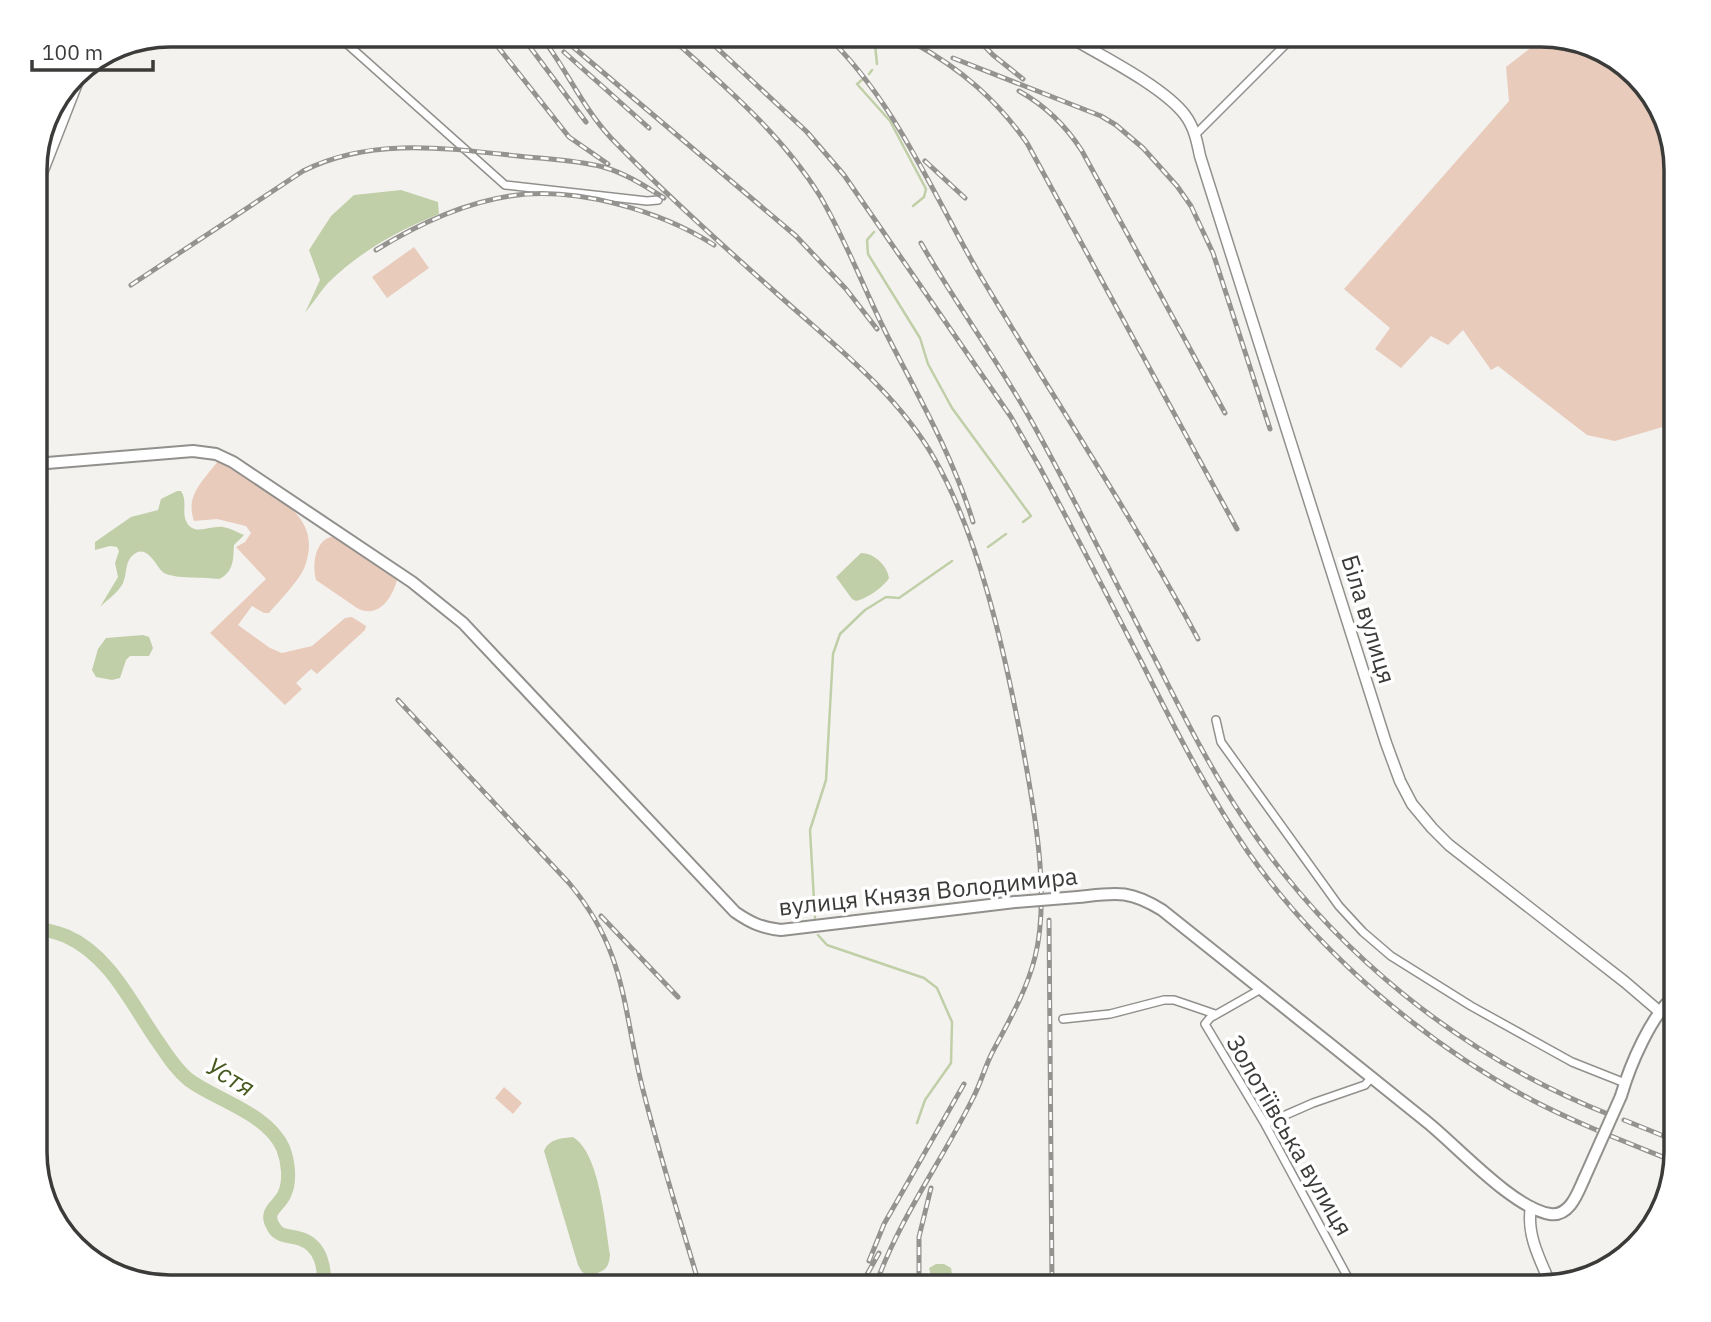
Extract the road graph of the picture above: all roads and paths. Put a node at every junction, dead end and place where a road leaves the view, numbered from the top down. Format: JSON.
{"nodes":[{"id":1,"x":350,"y":47,"type":"edge"},
{"id":2,"x":1086,"y":47,"type":"edge"},
{"id":3,"x":1283,"y":47,"type":"edge"},
{"id":4,"x":72,"y":97,"type":"edge"},
{"id":5,"x":1196,"y":134,"type":"junction"},
{"id":6,"x":48,"y":158,"type":"edge"},
{"id":7,"x":658,"y":200,"type":"dead end"},
{"id":8,"x":48,"y":463,"type":"edge"},
{"id":9,"x":1216,"y":720,"type":"dead end"},
{"id":10,"x":1261,"y":989,"type":"junction"},
{"id":11,"x":1664,"y":1008,"type":"edge"},
{"id":12,"x":1660,"y":1012,"type":"junction"},
{"id":13,"x":1215,"y":1014,"type":"junction"},
{"id":14,"x":1063,"y":1019,"type":"dead end"},
{"id":15,"x":1371,"y":1077,"type":"junction"},
{"id":16,"x":1625,"y":1083,"type":"junction"},
{"id":17,"x":1265,"y":1124,"type":"junction"},
{"id":18,"x":1531,"y":1207,"type":"junction"},
{"id":19,"x":1347,"y":1275,"type":"edge"},
{"id":20,"x":1547,"y":1275,"type":"edge"}],
"edges":[{"from":1,"to":7,"type":"street"},
{"from":2,"to":5,"type":"street","name":"Біла вулиця"},
{"from":3,"to":5,"type":"street"},
{"from":4,"to":6,"type":"street"},
{"from":5,"to":12,"type":"street","name":"Біла вулиця"},
{"from":8,"to":10,"type":"main road","name":"вулиця Князя Володимира","bridge":true},
{"from":9,"to":16,"type":"street"},
{"from":10,"to":13,"type":"street","name":"Золотіївська вулиця"},
{"from":10,"to":15,"type":"main road","name":"вулиця Князя Володимира"},
{"from":11,"to":12,"type":"main road"},
{"from":12,"to":16,"type":"main road"},
{"from":13,"to":14,"type":"street"},
{"from":13,"to":17,"type":"street","name":"Золотіївська вулиця"},
{"from":15,"to":17,"type":"street"},
{"from":15,"to":18,"type":"main road","name":"вулиця Князя Володимира"},
{"from":16,"to":18,"type":"main road","bridge":true},
{"from":17,"to":19,"type":"street","name":"Золотіївська вулиця"},
{"from":18,"to":20,"type":"street"}]}
